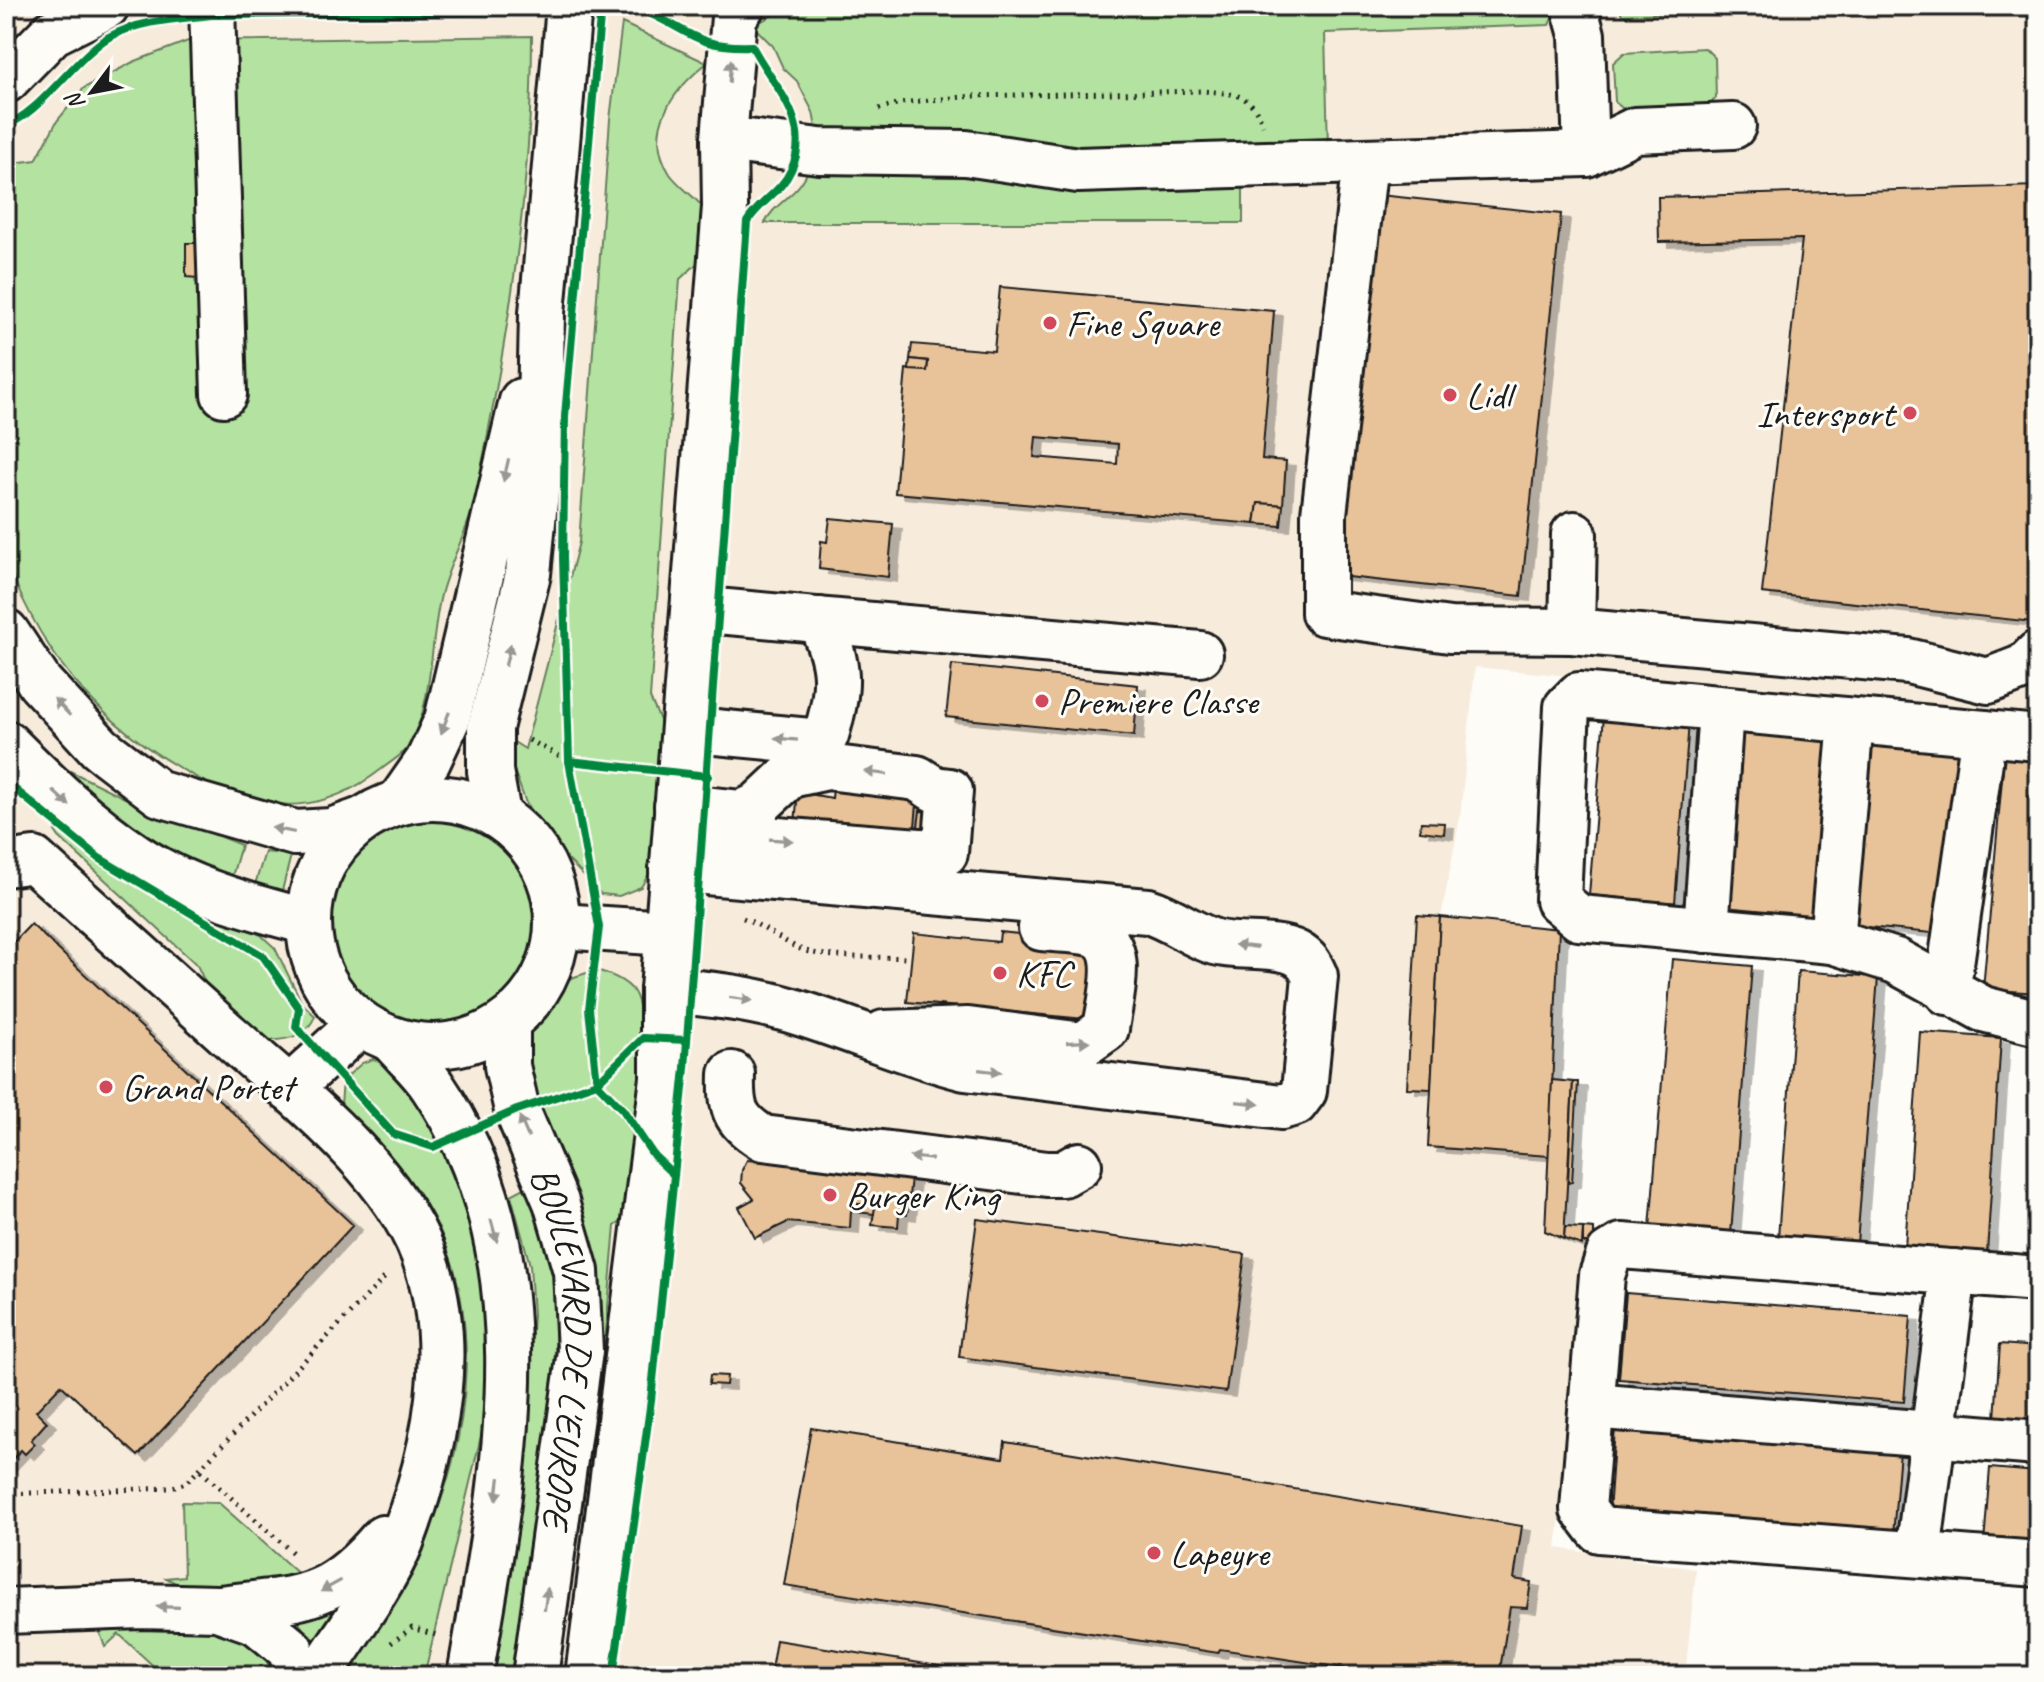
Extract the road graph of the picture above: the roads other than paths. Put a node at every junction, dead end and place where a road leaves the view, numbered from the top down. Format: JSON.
{"nodes":[{"id":1,"x":106,"y":6,"type":"edge"},
{"id":2,"x":212,"y":6,"type":"edge"},
{"id":3,"x":569,"y":6,"type":"edge"},
{"id":4,"x":742,"y":6,"type":"edge"},
{"id":5,"x":1576,"y":11,"type":"edge"},
{"id":6,"x":6,"y":80,"type":"edge"},
{"id":7,"x":1733,"y":126,"type":"dead end"},
{"id":8,"x":724,"y":139,"type":"junction"},
{"id":9,"x":1586,"y":154,"type":"junction"},
{"id":10,"x":1365,"y":162,"type":"junction"},
{"id":11,"x":542,"y":313,"type":"junction"},
{"id":12,"x":224,"y":394,"type":"dead end"},
{"id":13,"x":1574,"y":534,"type":"dead end"},
{"id":14,"x":694,"y":609,"type":"junction"},
{"id":15,"x":819,"y":620,"type":"junction"},
{"id":16,"x":1572,"y":631,"type":"junction"},
{"id":17,"x":6,"y":632,"type":"edge"},
{"id":18,"x":2038,"y":653,"type":"edge"},
{"id":19,"x":1200,"y":654,"type":"dead end"},
{"id":20,"x":1721,"y":709,"type":"junction"},
{"id":21,"x":1851,"y":721,"type":"junction"},
{"id":22,"x":684,"y":729,"type":"junction"},
{"id":23,"x":1984,"y":733,"type":"junction"},
{"id":24,"x":2038,"y":738,"type":"edge"},
{"id":25,"x":6,"y":743,"type":"edge"},
{"id":26,"x":400,"y":801,"type":"junction"},
{"id":27,"x":498,"y":814,"type":"junction"},
{"id":28,"x":359,"y":821,"type":"junction"},
{"id":29,"x":675,"y":836,"type":"junction"},
{"id":30,"x":6,"y":864,"type":"edge"},
{"id":31,"x":909,"y":888,"type":"junction"},
{"id":32,"x":308,"y":922,"type":"junction"},
{"id":33,"x":559,"y":926,"type":"junction"},
{"id":34,"x":1706,"y":930,"type":"junction"},
{"id":35,"x":668,"y":933,"type":"junction"},
{"id":36,"x":1832,"y":941,"type":"junction"},
{"id":37,"x":663,"y":990,"type":"junction"},
{"id":38,"x":1947,"y":992,"type":"junction"},
{"id":39,"x":2038,"y":1023,"type":"edge"},
{"id":40,"x":507,"y":1024,"type":"junction"},
{"id":41,"x":377,"y":1032,"type":"junction"},
{"id":42,"x":861,"y":1033,"type":"junction"},
{"id":43,"x":732,"y":1074,"type":"dead end"},
{"id":44,"x":289,"y":1089,"type":"junction"},
{"id":45,"x":1079,"y":1165,"type":"dead end"},
{"id":46,"x":1954,"y":1272,"type":"junction"},
{"id":47,"x":2038,"y":1279,"type":"edge"},
{"id":48,"x":1592,"y":1406,"type":"junction"},
{"id":49,"x":1936,"y":1435,"type":"junction"},
{"id":50,"x":2038,"y":1443,"type":"edge"},
{"id":51,"x":419,"y":1486,"type":"junction"},
{"id":52,"x":1918,"y":1554,"type":"junction"},
{"id":53,"x":490,"y":1558,"type":"junction"},
{"id":54,"x":2038,"y":1564,"type":"edge"},
{"id":55,"x":217,"y":1608,"type":"junction"},
{"id":56,"x":6,"y":1611,"type":"edge"},
{"id":57,"x":297,"y":1676,"type":"edge"},
{"id":58,"x":319,"y":1676,"type":"edge"},
{"id":59,"x":446,"y":1676,"type":"edge"},
{"id":60,"x":470,"y":1676,"type":"edge"},
{"id":61,"x":535,"y":1676,"type":"edge"},
{"id":62,"x":588,"y":1676,"type":"edge"}],
"edges":[{"from":1,"to":6,"type":"street"},
{"from":2,"to":12,"type":"street"},
{"from":3,"to":11,"type":"street"},
{"from":8,"to":4,"type":"street","name":"BOULEVARD DE L'EUROPE","one_way":true},
{"from":5,"to":9,"type":"street"},
{"from":7,"to":9,"type":"street"},
{"from":8,"to":10,"type":"street"},
{"from":8,"to":14,"type":"street","name":"BOULEVARD DE L'EUROPE"},
{"from":9,"to":10,"type":"street"},
{"from":10,"to":16,"type":"street"},
{"from":11,"to":26,"type":"street","one_way":true},
{"from":27,"to":11,"type":"street","one_way":true},
{"from":13,"to":16,"type":"street"},
{"from":14,"to":15,"type":"street"},
{"from":14,"to":22,"type":"street","name":"BOULEVARD DE L'EUROPE"},
{"from":15,"to":19,"type":"street"},
{"from":15,"to":22,"type":"street","one_way":true},
{"from":16,"to":18,"type":"street"},
{"from":28,"to":17,"type":"street","one_way":true},
{"from":20,"to":21,"type":"street"},
{"from":20,"to":34,"type":"street"},
{"from":20,"to":34,"type":"street"},
{"from":21,"to":23,"type":"street"},
{"from":21,"to":36,"type":"street"},
{"from":22,"to":29,"type":"street","name":"BOULEVARD DE L'EUROPE"},
{"from":23,"to":24,"type":"street"},
{"from":23,"to":38,"type":"street"},
{"from":25,"to":32,"type":"street","one_way":true},
{"from":26,"to":27,"type":"street","name":"BOULEVARD DE L'EUROPE"},
{"from":26,"to":28,"type":"street","name":"BOULEVARD DE L'EUROPE"},
{"from":27,"to":33,"type":"street","name":"BOULEVARD DE L'EUROPE"},
{"from":28,"to":32,"type":"street","name":"BOULEVARD DE L'EUROPE"},
{"from":29,"to":29,"type":"street","one_way":true},
{"from":29,"to":31,"type":"street"},
{"from":29,"to":35,"type":"street","name":"BOULEVARD DE L'EUROPE"},
{"from":30,"to":44,"type":"street"},
{"from":42,"to":31,"type":"street","one_way":true},
{"from":42,"to":31,"type":"street","one_way":true},
{"from":32,"to":41,"type":"street","name":"BOULEVARD DE L'EUROPE"},
{"from":33,"to":35,"type":"street"},
{"from":33,"to":40,"type":"street","name":"BOULEVARD DE L'EUROPE"},
{"from":34,"to":36,"type":"street"},
{"from":35,"to":37,"type":"street","name":"BOULEVARD DE L'EUROPE"},
{"from":36,"to":38,"type":"street"},
{"from":37,"to":42,"type":"street","one_way":true},
{"from":37,"to":62,"type":"street","name":"BOULEVARD DE L'EUROPE"},
{"from":38,"to":39,"type":"street"},
{"from":40,"to":41,"type":"street","name":"BOULEVARD DE L'EUROPE"},
{"from":61,"to":40,"type":"street","name":"BOULEVARD DE L'EUROPE","one_way":true},
{"from":41,"to":44,"type":"street"},
{"from":41,"to":53,"type":"street","name":"BOULEVARD DE L'EUROPE","one_way":true},
{"from":45,"to":43,"type":"street","one_way":true},
{"from":44,"to":51,"type":"street"},
{"from":46,"to":47,"type":"street"},
{"from":46,"to":48,"type":"street"},
{"from":46,"to":49,"type":"street"},
{"from":48,"to":49,"type":"street"},
{"from":48,"to":52,"type":"street"},
{"from":49,"to":50,"type":"street"},
{"from":49,"to":52,"type":"street"},
{"from":51,"to":55,"type":"street","one_way":true},
{"from":51,"to":58,"type":"street"},
{"from":52,"to":54,"type":"street"},
{"from":53,"to":59,"type":"street"},
{"from":53,"to":60,"type":"street","name":"BOULEVARD DE L'EUROPE"},
{"from":55,"to":56,"type":"street","one_way":true},
{"from":55,"to":57,"type":"street"}]}
